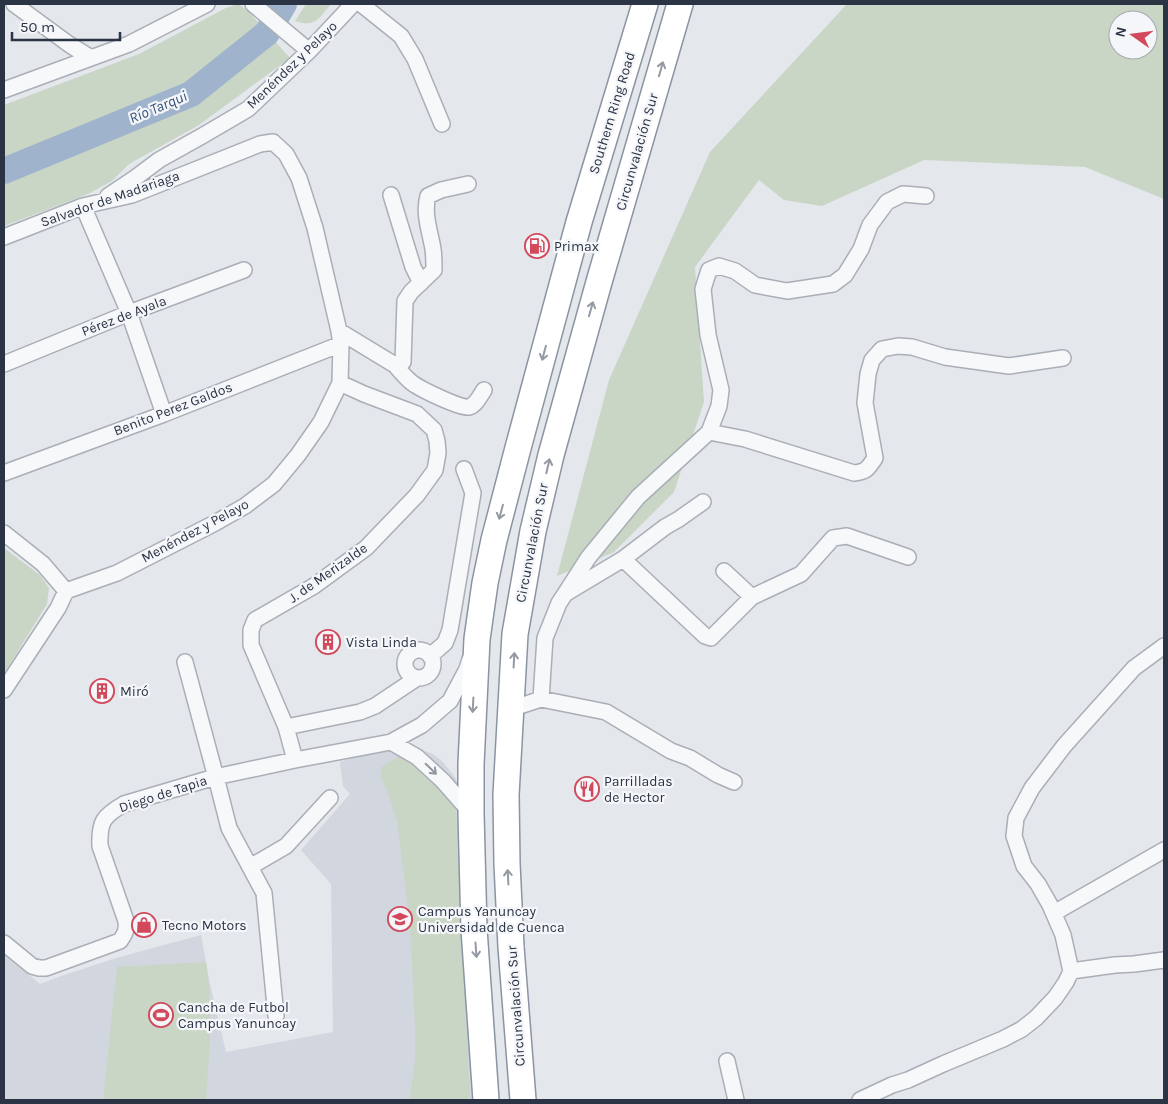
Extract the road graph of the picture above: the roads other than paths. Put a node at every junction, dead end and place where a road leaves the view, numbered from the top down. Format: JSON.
{"nodes":[{"id":1,"x":14,"y":4,"type":"edge"},
{"id":2,"x":207,"y":4,"type":"edge"},
{"id":3,"x":254,"y":4,"type":"edge"},
{"id":4,"x":353,"y":4,"type":"edge"},
{"id":5,"x":361,"y":4,"type":"edge"},
{"id":6,"x":646,"y":4,"type":"edge"},
{"id":7,"x":680,"y":4,"type":"edge"},
{"id":8,"x":305,"y":47,"type":"junction"},
{"id":9,"x":91,"y":58,"type":"junction"},
{"id":10,"x":4,"y":90,"type":"edge"},
{"id":11,"x":442,"y":124,"type":"dead end"},
{"id":12,"x":273,"y":142,"type":"joint"},
{"id":13,"x":468,"y":184,"type":"dead end"},
{"id":14,"x":391,"y":195,"type":"dead end"},
{"id":15,"x":926,"y":196,"type":"dead end"},
{"id":16,"x":101,"y":202,"type":"junction"},
{"id":17,"x":83,"y":206,"type":"junction"},
{"id":18,"x":4,"y":237,"type":"edge"},
{"id":19,"x":244,"y":270,"type":"dead end"},
{"id":20,"x":421,"y":283,"type":"junction"},
{"id":21,"x":128,"y":313,"type":"junction"},
{"id":22,"x":340,"y":338,"type":"junction"},
{"id":23,"x":1063,"y":358,"type":"dead end"},
{"id":24,"x":4,"y":364,"type":"edge"},
{"id":25,"x":395,"y":365,"type":"junction"},
{"id":26,"x":340,"y":384,"type":"junction"},
{"id":27,"x":484,"y":390,"type":"dead end"},
{"id":28,"x":164,"y":414,"type":"junction"},
{"id":29,"x":710,"y":432,"type":"junction"},
{"id":30,"x":464,"y":468,"type":"dead end"},
{"id":31,"x":4,"y":472,"type":"edge"},
{"id":32,"x":703,"y":502,"type":"dead end"},
{"id":33,"x":4,"y":533,"type":"edge"},
{"id":34,"x":908,"y":557,"type":"dead end"},
{"id":35,"x":623,"y":560,"type":"junction"},
{"id":36,"x":724,"y":571,"type":"dead end"},
{"id":37,"x":66,"y":591,"type":"junction"},
{"id":38,"x":565,"y":594,"type":"junction"},
{"id":39,"x":752,"y":597,"type":"junction"},
{"id":40,"x":477,"y":639,"type":"junction"},
{"id":41,"x":1164,"y":646,"type":"edge"},
{"id":42,"x":430,"y":656,"type":"junction"},
{"id":43,"x":185,"y":662,"type":"dead end"},
{"id":44,"x":417,"y":678,"type":"junction"},
{"id":45,"x":4,"y":690,"type":"edge"},
{"id":46,"x":541,"y":699,"type":"junction"},
{"id":47,"x":511,"y":709,"type":"junction"},
{"id":48,"x":286,"y":727,"type":"junction"},
{"id":49,"x":391,"y":742,"type":"junction"},
{"id":50,"x":295,"y":760,"type":"junction"},
{"id":51,"x":216,"y":777,"type":"junction"},
{"id":52,"x":734,"y":782,"type":"dead end"},
{"id":53,"x":330,"y":798,"type":"dead end"},
{"id":54,"x":471,"y":814,"type":"junction"},
{"id":55,"x":1164,"y":850,"type":"edge"},
{"id":56,"x":250,"y":867,"type":"junction"},
{"id":57,"x":1054,"y":913,"type":"junction"},
{"id":58,"x":4,"y":943,"type":"edge"},
{"id":59,"x":1164,"y":960,"type":"edge"},
{"id":60,"x":1071,"y":971,"type":"junction"},
{"id":61,"x":276,"y":1016,"type":"dead end"},
{"id":62,"x":727,"y":1061,"type":"dead end"},
{"id":63,"x":486,"y":1100,"type":"edge"},
{"id":64,"x":523,"y":1100,"type":"edge"},
{"id":65,"x":736,"y":1100,"type":"edge"},
{"id":66,"x":860,"y":1100,"type":"edge"}],
"edges":[{"from":1,"to":9,"type":"street"},
{"from":2,"to":9,"type":"street"},
{"from":3,"to":8,"type":"street"},
{"from":4,"to":8,"type":"street","name":"Menéndez y Pelayo"},
{"from":5,"to":11,"type":"street"},
{"from":6,"to":40,"type":"highway","name":"Southern Ring Road","one_way":true},
{"from":47,"to":7,"type":"highway","name":"Circunvalación Sur","one_way":true},
{"from":8,"to":16,"type":"street","name":"Menéndez y Pelayo"},
{"from":9,"to":10,"type":"street"},
{"from":12,"to":16,"type":"street","name":"Salvador de Madariaga"},
{"from":12,"to":22,"type":"street","name":"Menéndez y Pelayo"},
{"from":13,"to":20,"type":"street"},
{"from":14,"to":20,"type":"street"},
{"from":15,"to":29,"type":"street"},
{"from":16,"to":17,"type":"street","name":"Salvador de Madariaga"},
{"from":17,"to":18,"type":"street","name":"Salvador de Madariaga"},
{"from":17,"to":21,"type":"street"},
{"from":19,"to":21,"type":"street","name":"Pérez de Ayala"},
{"from":20,"to":25,"type":"street"},
{"from":21,"to":24,"type":"street","name":"Pérez de Ayala"},
{"from":21,"to":28,"type":"street"},
{"from":22,"to":25,"type":"street"},
{"from":22,"to":26,"type":"street","name":"Menéndez y Pelayo"},
{"from":22,"to":28,"type":"street","name":"Benito Perez Galdos"},
{"from":23,"to":29,"type":"street"},
{"from":25,"to":27,"type":"street"},
{"from":26,"to":37,"type":"street","name":"Menéndez y Pelayo"},
{"from":26,"to":48,"type":"street","name":"J. de Merizalde"},
{"from":28,"to":31,"type":"street","name":"Benito Perez Galdos"},
{"from":29,"to":38,"type":"street"},
{"from":30,"to":42,"type":"street"},
{"from":32,"to":35,"type":"street"},
{"from":33,"to":37,"type":"street"},
{"from":34,"to":39,"type":"street"},
{"from":35,"to":38,"type":"street"},
{"from":35,"to":39,"type":"street"},
{"from":36,"to":39,"type":"street"},
{"from":37,"to":45,"type":"street"},
{"from":38,"to":46,"type":"street"},
{"from":40,"to":49,"type":"street","name":"Diego de Tapia"},
{"from":40,"to":54,"type":"highway","one_way":true},
{"from":41,"to":57,"type":"street"},
{"from":42,"to":44,"type":"street"},
{"from":42,"to":44,"type":"street"},
{"from":43,"to":51,"type":"street"},
{"from":44,"to":48,"type":"street"},
{"from":46,"to":47,"type":"street"},
{"from":46,"to":52,"type":"street"},
{"from":64,"to":47,"type":"highway","name":"Circunvalación Sur","one_way":true},
{"from":48,"to":50,"type":"street","name":"J. de Merizalde"},
{"from":49,"to":50,"type":"street","name":"Diego de Tapia"},
{"from":49,"to":54,"type":"street","one_way":true},
{"from":50,"to":51,"type":"street","name":"Diego de Tapia"},
{"from":51,"to":56,"type":"street"},
{"from":51,"to":58,"type":"street","name":"Diego de Tapia"},
{"from":53,"to":56,"type":"street"},
{"from":54,"to":63,"type":"highway","one_way":true},
{"from":55,"to":57,"type":"street"},
{"from":56,"to":61,"type":"street"},
{"from":57,"to":60,"type":"street"},
{"from":59,"to":60,"type":"street"},
{"from":60,"to":66,"type":"street"},
{"from":62,"to":65,"type":"street"}]}
